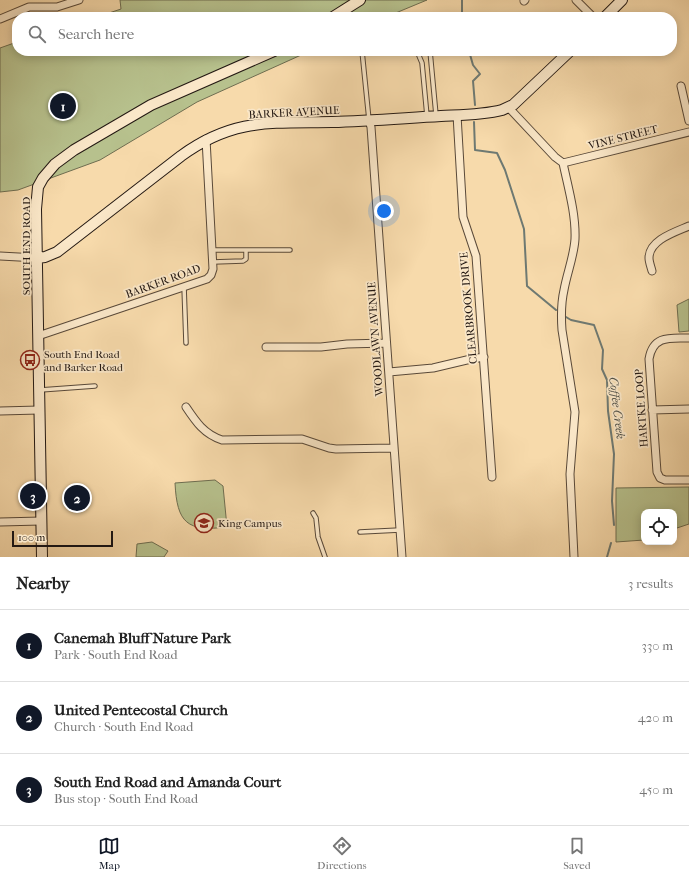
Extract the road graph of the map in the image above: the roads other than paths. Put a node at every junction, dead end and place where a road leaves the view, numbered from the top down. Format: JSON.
{"nodes":[{"id":1,"x":79,"y":0,"type":"edge"},
{"id":2,"x":360,"y":0,"type":"edge"},
{"id":3,"x":576,"y":0,"type":"edge"},
{"id":4,"x":622,"y":0,"type":"edge"},
{"id":5,"x":17,"y":12,"type":"edge"},
{"id":6,"x":342,"y":12,"type":"edge"},
{"id":7,"x":588,"y":12,"type":"edge"},
{"id":8,"x":610,"y":12,"type":"edge"},
{"id":9,"x":12,"y":14,"type":"edge"},
{"id":10,"x":0,"y":19,"type":"edge"},
{"id":11,"x":263,"y":56,"type":"edge"},
{"id":12,"x":362,"y":56,"type":"edge"},
{"id":13,"x":419,"y":56,"type":"edge"},
{"id":14,"x":430,"y":56,"type":"edge"},
{"id":15,"x":565,"y":56,"type":"edge"},
{"id":16,"x":680,"y":86,"type":"dead end"},
{"id":17,"x":509,"y":108,"type":"junction"},
{"id":18,"x":457,"y":115,"type":"junction"},
{"id":19,"x":432,"y":117,"type":"junction"},
{"id":20,"x":369,"y":121,"type":"junction"},
{"id":21,"x":689,"y":121,"type":"edge"},
{"id":22,"x":689,"y":132,"type":"edge"},
{"id":23,"x":206,"y":139,"type":"junction"},
{"id":24,"x":563,"y":163,"type":"junction"},
{"id":25,"x":689,"y":226,"type":"edge"},
{"id":26,"x":212,"y":250,"type":"junction"},
{"id":27,"x":246,"y":250,"type":"junction"},
{"id":28,"x":290,"y":250,"type":"dead end"},
{"id":29,"x":0,"y":256,"type":"edge"},
{"id":30,"x":37,"y":258,"type":"junction"},
{"id":31,"x":212,"y":262,"type":"junction"},
{"id":32,"x":652,"y":271,"type":"dead end"},
{"id":33,"x":184,"y":286,"type":"junction"},
{"id":34,"x":38,"y":336,"type":"junction"},
{"id":35,"x":689,"y":338,"type":"edge"},
{"id":36,"x":186,"y":343,"type":"dead end"},
{"id":37,"x":386,"y":343,"type":"junction"},
{"id":38,"x":266,"y":347,"type":"dead end"},
{"id":39,"x":484,"y":357,"type":"junction"},
{"id":40,"x":389,"y":372,"type":"junction"},
{"id":41,"x":95,"y":386,"type":"dead end"},
{"id":42,"x":39,"y":390,"type":"junction"},
{"id":43,"x":186,"y":407,"type":"dead end"},
{"id":44,"x":689,"y":409,"type":"edge"},
{"id":45,"x":39,"y":410,"type":"junction"},
{"id":46,"x":652,"y":410,"type":"junction"},
{"id":47,"x":0,"y":411,"type":"edge"},
{"id":48,"x":394,"y":448,"type":"junction"},
{"id":49,"x":492,"y":477,"type":"dead end"},
{"id":50,"x":689,"y":480,"type":"edge"},
{"id":51,"x":313,"y":513,"type":"dead end"},
{"id":52,"x":41,"y":521,"type":"junction"},
{"id":53,"x":0,"y":522,"type":"edge"},
{"id":54,"x":400,"y":530,"type":"junction"},
{"id":55,"x":360,"y":532,"type":"dead end"},
{"id":56,"x":42,"y":557,"type":"edge"},
{"id":57,"x":325,"y":557,"type":"edge"},
{"id":58,"x":402,"y":557,"type":"edge"},
{"id":59,"x":574,"y":557,"type":"edge"}],
"edges":[{"from":1,"to":5,"type":"street"},
{"from":2,"to":6,"type":"main road"},
{"from":3,"to":7,"type":"street"},
{"from":4,"to":8,"type":"main road"},
{"from":9,"to":10,"type":"street"},
{"from":11,"to":30,"type":"main road","name":"SOUTH END ROAD"},
{"from":12,"to":20,"type":"lane"},
{"from":13,"to":19,"type":"lane"},
{"from":14,"to":19,"type":"lane"},
{"from":15,"to":17,"type":"main road"},
{"from":16,"to":21,"type":"street"},
{"from":17,"to":18,"type":"main road","name":"BARKER AVENUE"},
{"from":17,"to":24,"type":"street"},
{"from":18,"to":19,"type":"main road","name":"BARKER AVENUE"},
{"from":18,"to":39,"type":"street","name":"CLEARBROOK DRIVE"},
{"from":19,"to":20,"type":"main road","name":"BARKER AVENUE"},
{"from":20,"to":23,"type":"main road","name":"BARKER AVENUE"},
{"from":20,"to":37,"type":"street","name":"WOODLAWN AVENUE"},
{"from":22,"to":24,"type":"street","name":"VINE STREET"},
{"from":23,"to":26,"type":"street","name":"BARKER ROAD"},
{"from":23,"to":30,"type":"main road","name":"BARKER AVENUE"},
{"from":24,"to":59,"type":"street"},
{"from":25,"to":32,"type":"street"},
{"from":26,"to":27,"type":"lane"},
{"from":26,"to":31,"type":"street","name":"BARKER ROAD"},
{"from":27,"to":28,"type":"lane"},
{"from":27,"to":31,"type":"lane"},
{"from":29,"to":30,"type":"street"},
{"from":30,"to":34,"type":"main road","name":"SOUTH END ROAD"},
{"from":31,"to":33,"type":"street","name":"BARKER ROAD"},
{"from":33,"to":34,"type":"street","name":"BARKER ROAD"},
{"from":33,"to":36,"type":"lane"},
{"from":34,"to":42,"type":"main road","name":"SOUTH END ROAD"},
{"from":35,"to":46,"type":"street","name":"HARTKE LOOP"},
{"from":37,"to":38,"type":"street"},
{"from":37,"to":40,"type":"street","name":"WOODLAWN AVENUE"},
{"from":39,"to":40,"type":"street"},
{"from":39,"to":49,"type":"street","name":"CLEARBROOK DRIVE"},
{"from":40,"to":48,"type":"street","name":"WOODLAWN AVENUE"},
{"from":41,"to":42,"type":"lane"},
{"from":42,"to":45,"type":"main road","name":"SOUTH END ROAD"},
{"from":43,"to":48,"type":"street"},
{"from":44,"to":46,"type":"street"},
{"from":45,"to":47,"type":"street"},
{"from":45,"to":52,"type":"main road","name":"SOUTH END ROAD"},
{"from":46,"to":50,"type":"street","name":"HARTKE LOOP"},
{"from":48,"to":54,"type":"street","name":"WOODLAWN AVENUE"},
{"from":51,"to":57,"type":"lane"},
{"from":52,"to":53,"type":"street"},
{"from":52,"to":56,"type":"main road","name":"SOUTH END ROAD"},
{"from":54,"to":55,"type":"lane"},
{"from":54,"to":58,"type":"street","name":"WOODLAWN AVENUE"}]}
